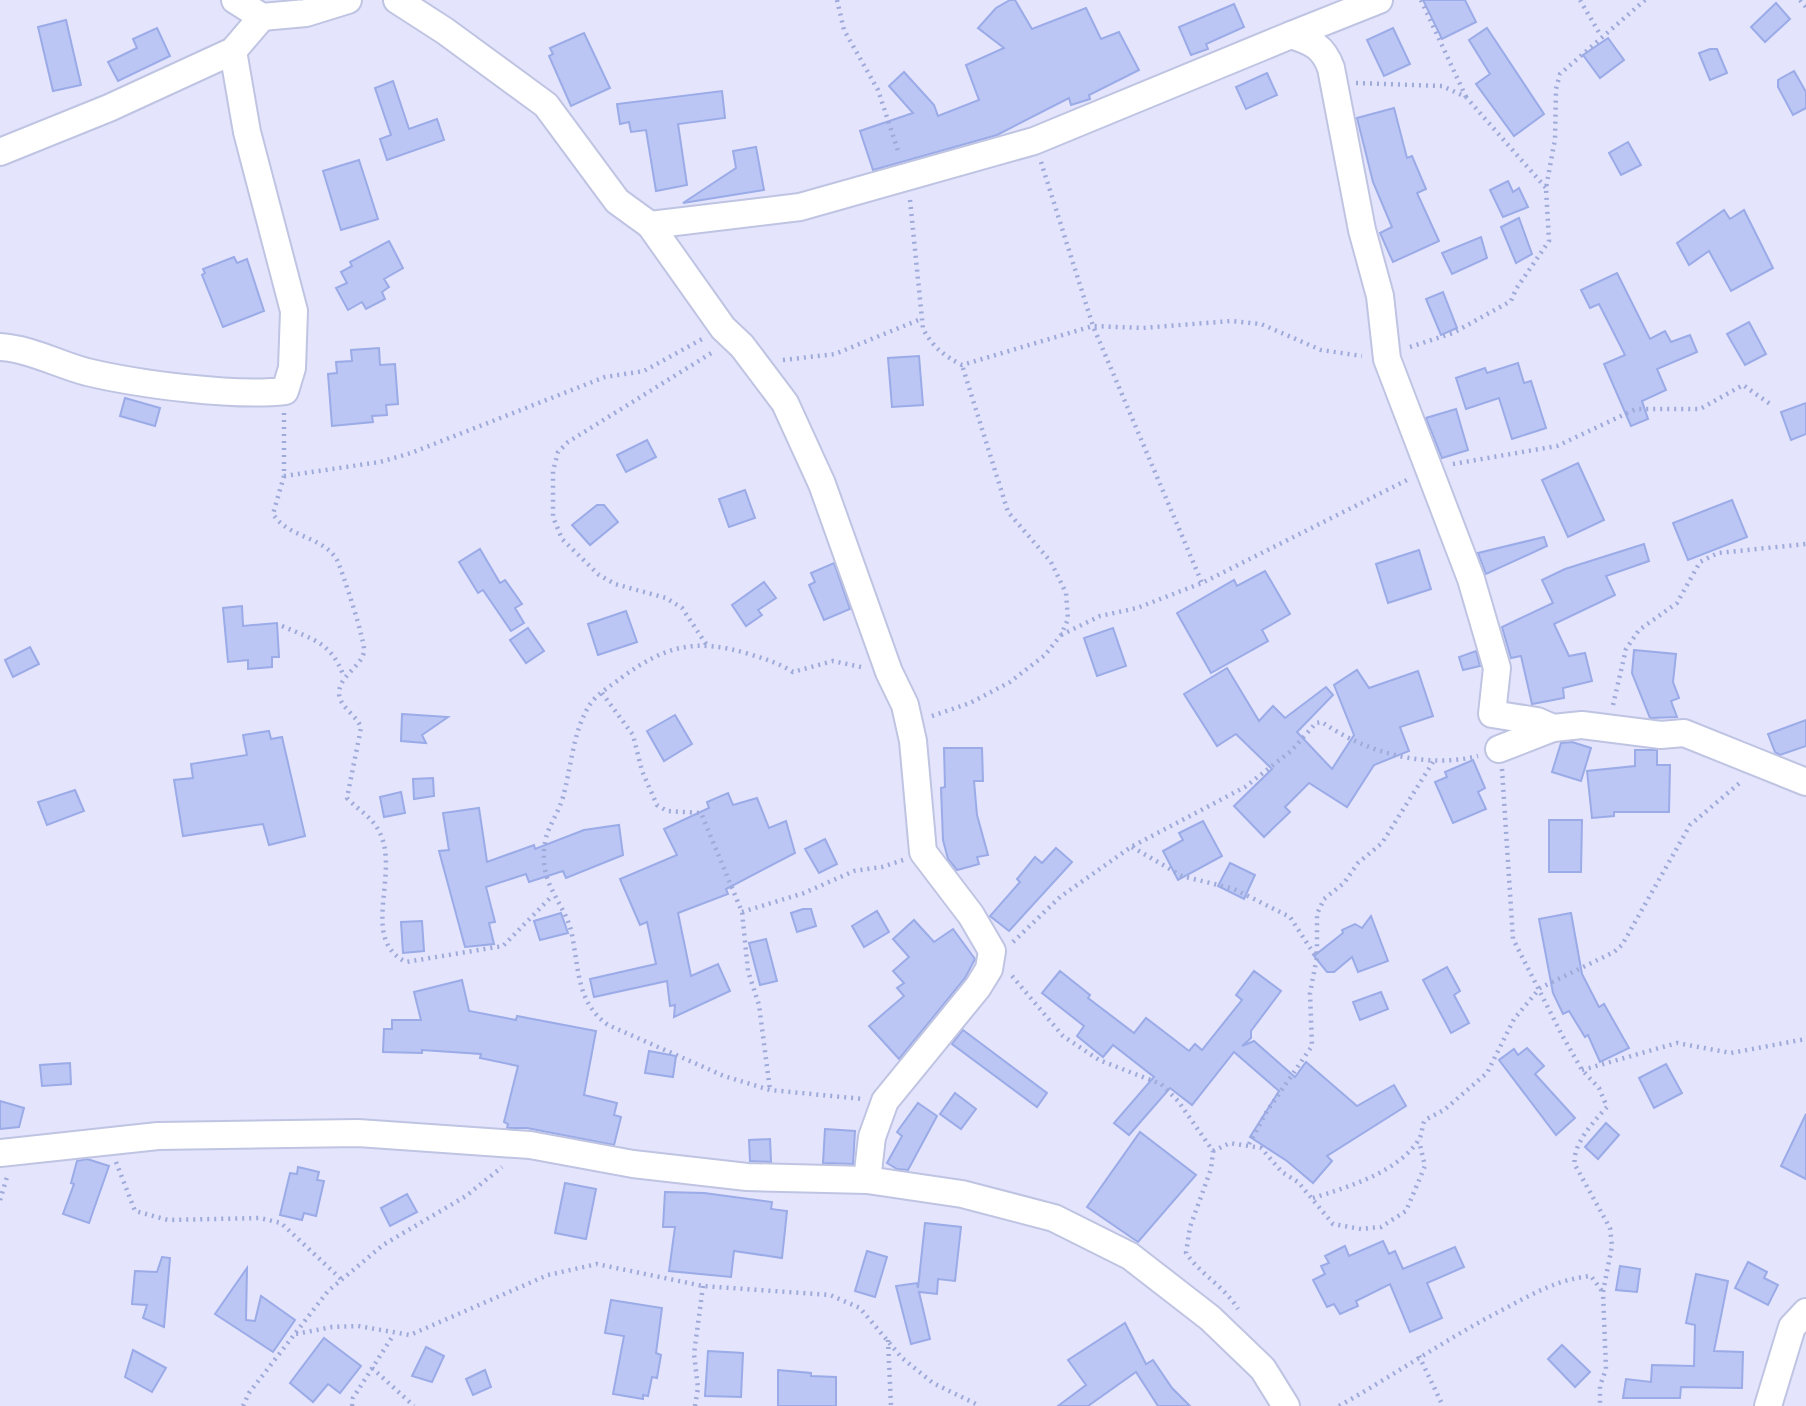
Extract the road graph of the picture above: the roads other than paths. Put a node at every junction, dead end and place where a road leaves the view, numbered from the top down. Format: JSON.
{"nodes":[{"id":1,"x":235,"y":0,"type":"edge"},
{"id":2,"x":348,"y":0,"type":"edge"},
{"id":3,"x":397,"y":0,"type":"edge"},
{"id":4,"x":1379,"y":0,"type":"edge"},
{"id":5,"x":262,"y":17,"type":"junction"},
{"id":6,"x":1291,"y":35,"type":"junction"},
{"id":7,"x":233,"y":51,"type":"junction"},
{"id":8,"x":0,"y":152,"type":"edge"},
{"id":9,"x":650,"y":225,"type":"junction"},
{"id":10,"x":0,"y":348,"type":"edge"},
{"id":11,"x":1553,"y":728,"type":"junction"},
{"id":12,"x":1500,"y":753,"type":"road end"},
{"id":13,"x":1806,"y":782,"type":"edge"},
{"id":14,"x":0,"y":1153,"type":"edge"},
{"id":15,"x":867,"y":1180,"type":"junction"},
{"id":16,"x":1806,"y":1312,"type":"edge"},
{"id":17,"x":1286,"y":1406,"type":"edge"},
{"id":18,"x":1768,"y":1406,"type":"edge"}],
"edges":[{"from":1,"to":5,"type":"street"},
{"from":2,"to":5,"type":"street"},
{"from":3,"to":9,"type":"street"},
{"from":4,"to":6,"type":"street"},
{"from":5,"to":7,"type":"street"},
{"from":6,"to":9,"type":"street"},
{"from":6,"to":11,"type":"street"},
{"from":7,"to":8,"type":"street"},
{"from":7,"to":10,"type":"street"},
{"from":9,"to":15,"type":"street"},
{"from":11,"to":12,"type":"street"},
{"from":11,"to":13,"type":"street"},
{"from":14,"to":15,"type":"street"},
{"from":15,"to":17,"type":"street"},
{"from":16,"to":18,"type":"street"}]}
